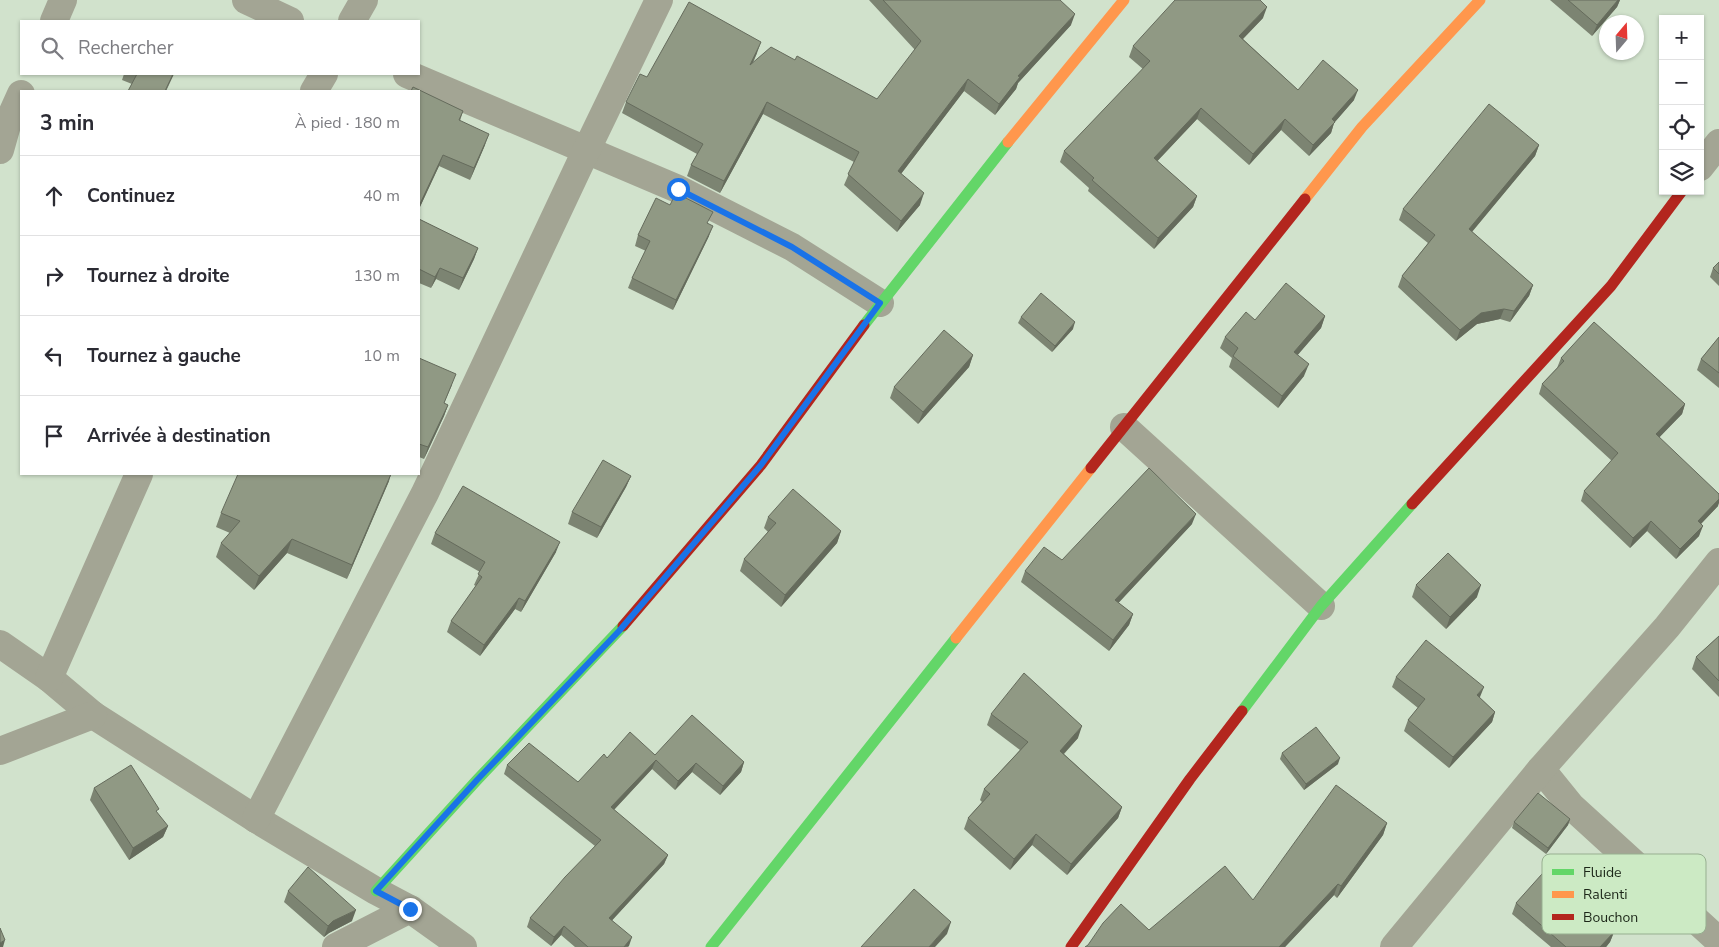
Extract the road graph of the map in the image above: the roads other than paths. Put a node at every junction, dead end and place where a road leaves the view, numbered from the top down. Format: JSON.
{"nodes":[{"id":1,"x":63,"y":0,"type":"edge"},
{"id":2,"x":246,"y":0,"type":"edge"},
{"id":3,"x":364,"y":0,"type":"edge"},
{"id":4,"x":659,"y":0,"type":"edge"},
{"id":5,"x":1124,"y":0,"type":"edge"},
{"id":6,"x":1480,"y":0,"type":"edge"},
{"id":7,"x":54,"y":20,"type":"edge"},
{"id":8,"x":288,"y":20,"type":"edge"},
{"id":9,"x":353,"y":20,"type":"edge"},
{"id":10,"x":30,"y":75,"type":"edge"},
{"id":11,"x":323,"y":75,"type":"edge"},
{"id":12,"x":410,"y":75,"type":"edge"},
{"id":13,"x":23,"y":90,"type":"edge"},
{"id":14,"x":315,"y":90,"type":"edge"},
{"id":15,"x":20,"y":97,"type":"edge"},
{"id":16,"x":1719,"y":142,"type":"edge"},
{"id":17,"x":0,"y":150,"type":"edge"},
{"id":18,"x":586,"y":151,"type":"junction"},
{"id":19,"x":1704,"y":163,"type":"edge"},
{"id":20,"x":1679,"y":195,"type":"edge"},
{"id":21,"x":880,"y":303,"type":"junction"},
{"id":22,"x":1124,"y":427,"type":"junction"},
{"id":23,"x":139,"y":475,"type":"edge"},
{"id":24,"x":1719,"y":562,"type":"edge"},
{"id":25,"x":1321,"y":606,"type":"junction"},
{"id":26,"x":0,"y":644,"type":"edge"},
{"id":27,"x":49,"y":678,"type":"junction"},
{"id":28,"x":93,"y":715,"type":"junction"},
{"id":29,"x":0,"y":751,"type":"edge"},
{"id":30,"x":1541,"y":769,"type":"junction"},
{"id":31,"x":256,"y":819,"type":"junction"},
{"id":32,"x":1624,"y":854,"type":"edge"},
{"id":33,"x":376,"y":891,"type":"junction"},
{"id":34,"x":410,"y":909,"type":"junction"},
{"id":35,"x":1706,"y":929,"type":"edge"},
{"id":36,"x":1719,"y":941,"type":"edge"},
{"id":37,"x":336,"y":947,"type":"edge"},
{"id":38,"x":462,"y":947,"type":"edge"},
{"id":39,"x":711,"y":947,"type":"edge"},
{"id":40,"x":1071,"y":947,"type":"edge"},
{"id":41,"x":1394,"y":947,"type":"edge"}],
"edges":[{"from":1,"to":7,"type":"street"},
{"from":2,"to":8,"type":"street"},
{"from":3,"to":9,"type":"street"},
{"from":4,"to":18,"type":"street"},
{"from":5,"to":21,"type":"street"},
{"from":6,"to":22,"type":"street"},
{"from":10,"to":13,"type":"street"},
{"from":11,"to":14,"type":"street"},
{"from":12,"to":18,"type":"street"},
{"from":15,"to":17,"type":"street"},
{"from":16,"to":19,"type":"street"},
{"from":18,"to":21,"type":"street"},
{"from":18,"to":31,"type":"street"},
{"from":20,"to":25,"type":"street"},
{"from":21,"to":33,"type":"street"},
{"from":22,"to":25,"type":"street"},
{"from":22,"to":39,"type":"street"},
{"from":23,"to":27,"type":"street"},
{"from":24,"to":30,"type":"street"},
{"from":25,"to":40,"type":"street"},
{"from":26,"to":27,"type":"street"},
{"from":27,"to":28,"type":"street"},
{"from":28,"to":29,"type":"street"},
{"from":28,"to":31,"type":"street"},
{"from":30,"to":32,"type":"street"},
{"from":30,"to":41,"type":"street"},
{"from":31,"to":33,"type":"street"},
{"from":33,"to":34,"type":"street"},
{"from":34,"to":37,"type":"street"},
{"from":34,"to":38,"type":"street"},
{"from":35,"to":36,"type":"street"}]}
